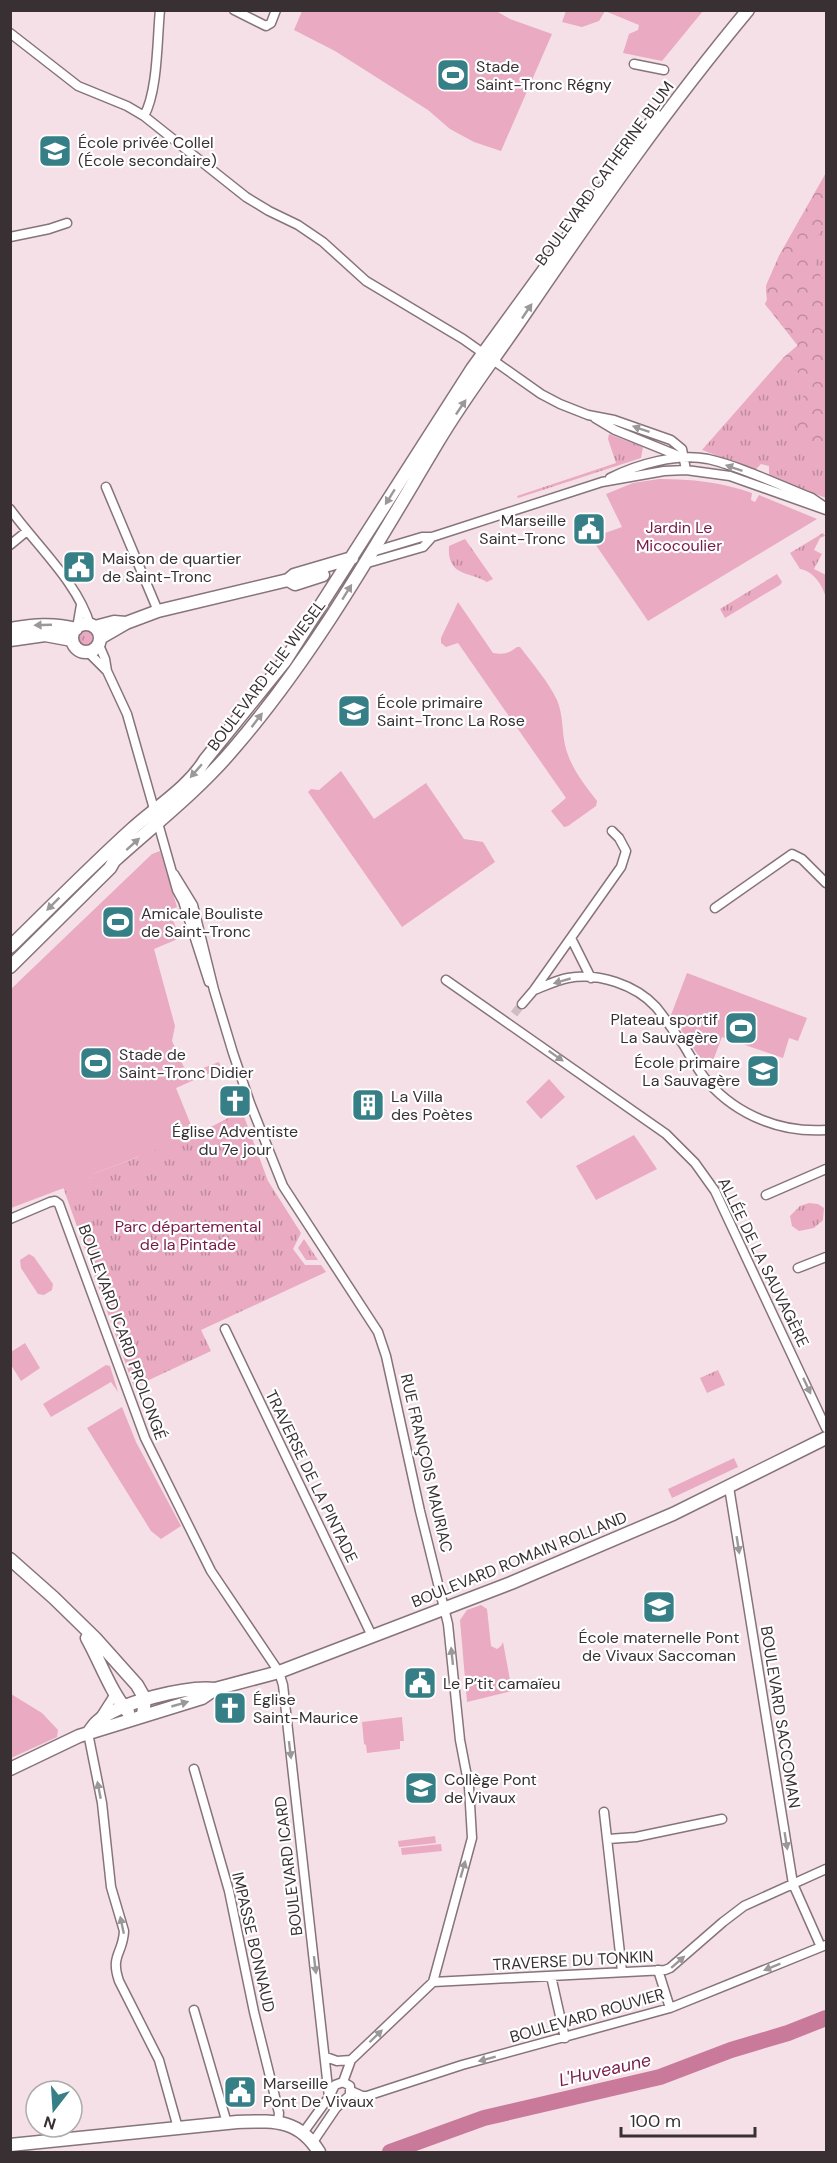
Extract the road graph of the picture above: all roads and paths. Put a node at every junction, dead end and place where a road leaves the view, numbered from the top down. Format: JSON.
{"nodes":[{"id":1,"x":160,"y":10,"type":"edge"},
{"id":2,"x":234,"y":10,"type":"edge"},
{"id":3,"x":276,"y":10,"type":"edge"},
{"id":4,"x":737,"y":10,"type":"edge"},
{"id":5,"x":748,"y":10,"type":"edge"},
{"id":6,"x":10,"y":33,"type":"edge"},
{"id":7,"x":634,"y":64,"type":"dead end"},
{"id":8,"x":664,"y":70,"type":"dead end"},
{"id":9,"x":144,"y":116,"type":"junction"},
{"id":10,"x":67,"y":222,"type":"dead end"},
{"id":11,"x":10,"y":237,"type":"edge"},
{"id":12,"x":488,"y":356,"type":"junction"},
{"id":13,"x":685,"y":458,"type":"junction"},
{"id":14,"x":686,"y":470,"type":"junction"},
{"id":15,"x":602,"y":482,"type":"junction"},
{"id":16,"x":106,"y":487,"type":"dead end"},
{"id":17,"x":10,"y":509,"type":"edge"},
{"id":18,"x":826,"y":509,"type":"edge"},
{"id":19,"x":27,"y":531,"type":"junction"},
{"id":20,"x":432,"y":537,"type":"junction"},
{"id":21,"x":10,"y":545,"type":"edge"},
{"id":22,"x":372,"y":552,"type":"junction"},
{"id":23,"x":347,"y":564,"type":"junction"},
{"id":24,"x":364,"y":564,"type":"junction"},
{"id":25,"x":81,"y":605,"type":"junction"},
{"id":26,"x":158,"y":611,"type":"junction"},
{"id":27,"x":10,"y":628,"type":"edge"},
{"id":28,"x":75,"y":632,"type":"junction"},
{"id":29,"x":96,"y":634,"type":"junction"},
{"id":30,"x":10,"y":640,"type":"edge"},
{"id":31,"x":88,"y":652,"type":"junction"},
{"id":32,"x":107,"y":671,"type":"junction"},
{"id":33,"x":156,"y":816,"type":"junction"},
{"id":34,"x":612,"y":831,"type":"dead end"},
{"id":35,"x":826,"y":883,"type":"edge"},
{"id":36,"x":715,"y":908,"type":"dead end"},
{"id":37,"x":571,"y":938,"type":"junction"},
{"id":38,"x":10,"y":947,"type":"edge"},
{"id":39,"x":10,"y":967,"type":"edge"},
{"id":40,"x":591,"y":978,"type":"junction"},
{"id":41,"x":446,"y":980,"type":"dead end"},
{"id":42,"x":534,"y":990,"type":"junction"},
{"id":43,"x":522,"y":1004,"type":"tunnel mouth"},
{"id":44,"x":514,"y":1014,"type":"tunnel mouth"},
{"id":45,"x":508,"y":1022,"type":"junction"},
{"id":46,"x":826,"y":1130,"type":"edge"},
{"id":47,"x":826,"y":1169,"type":"edge"},
{"id":48,"x":765,"y":1195,"type":"dead end"},
{"id":49,"x":10,"y":1219,"type":"edge"},
{"id":50,"x":826,"y":1257,"type":"edge"},
{"id":51,"x":798,"y":1268,"type":"dead end"},
{"id":52,"x":225,"y":1329,"type":"dead end"},
{"id":53,"x":826,"y":1428,"type":"edge"},
{"id":54,"x":826,"y":1438,"type":"edge"},
{"id":55,"x":729,"y":1487,"type":"junction"},
{"id":56,"x":10,"y":1559,"type":"edge"},
{"id":57,"x":444,"y":1609,"type":"junction"},
{"id":58,"x":81,"y":1626,"type":"junction"},
{"id":59,"x":372,"y":1636,"type":"junction"},
{"id":60,"x":120,"y":1665,"type":"junction"},
{"id":61,"x":279,"y":1672,"type":"junction"},
{"id":62,"x":107,"y":1675,"type":"junction"},
{"id":63,"x":215,"y":1689,"type":"junction"},
{"id":64,"x":115,"y":1694,"type":"junction"},
{"id":65,"x":146,"y":1699,"type":"junction"},
{"id":66,"x":124,"y":1707,"type":"junction"},
{"id":67,"x":138,"y":1716,"type":"junction"},
{"id":68,"x":97,"y":1721,"type":"junction"},
{"id":69,"x":88,"y":1733,"type":"junction"},
{"id":70,"x":10,"y":1769,"type":"edge"},
{"id":71,"x":194,"y":1769,"type":"dead end"},
{"id":72,"x":604,"y":1812,"type":"dead end"},
{"id":73,"x":722,"y":1819,"type":"dead end"},
{"id":74,"x":608,"y":1839,"type":"junction"},
{"id":75,"x":826,"y":1869,"type":"edge"},
{"id":76,"x":793,"y":1884,"type":"junction"},
{"id":77,"x":824,"y":1946,"type":"edge"},
{"id":78,"x":658,"y":1970,"type":"junction"},
{"id":79,"x":622,"y":1971,"type":"junction"},
{"id":80,"x":551,"y":1976,"type":"junction"},
{"id":81,"x":433,"y":1982,"type":"junction"},
{"id":82,"x":670,"y":2008,"type":"junction"},
{"id":83,"x":194,"y":2010,"type":"dead end"},
{"id":84,"x":565,"y":2038,"type":"junction"},
{"id":85,"x":326,"y":2057,"type":"junction"},
{"id":86,"x":351,"y":2060,"type":"junction"},
{"id":87,"x":343,"y":2082,"type":"junction"},
{"id":88,"x":351,"y":2091,"type":"junction"},
{"id":89,"x":329,"y":2097,"type":"junction"},
{"id":90,"x":278,"y":2122,"type":"junction"},
{"id":91,"x":227,"y":2123,"type":"junction"},
{"id":92,"x":178,"y":2128,"type":"junction"},
{"id":93,"x":303,"y":2133,"type":"junction"},
{"id":94,"x":10,"y":2145,"type":"edge"},
{"id":95,"x":316,"y":2147,"type":"edge"}],
"edges":[{"from":1,"to":9,"type":"street"},
{"from":2,"to":3,"type":"street"},
{"from":4,"to":12,"type":"street","name":"BOULEVARD CATHERINE BLUM"},
{"from":12,"to":5,"type":"street","name":"BOULEVARD CATHERINE BLUM","one_way":true},
{"from":6,"to":9,"type":"street"},
{"from":7,"to":8,"type":"street"},
{"from":9,"to":12,"type":"street"},
{"from":10,"to":11,"type":"street"},
{"from":12,"to":13,"type":"street"},
{"from":22,"to":12,"type":"street","name":"BOULEVARD ELIE WIESEL","one_way":true},
{"from":12,"to":23,"type":"street","name":"BOULEVARD ELIE WIESEL","one_way":true},
{"from":13,"to":14,"type":"street"},
{"from":13,"to":15,"type":"street"},
{"from":18,"to":13,"type":"street","one_way":true},
{"from":14,"to":15,"type":"street"},
{"from":14,"to":18,"type":"street"},
{"from":15,"to":20,"type":"street"},
{"from":16,"to":26,"type":"street"},
{"from":17,"to":19,"type":"street","name":"RUE FRANÇOIS MAURIAC"},
{"from":19,"to":21,"type":"street"},
{"from":19,"to":25,"type":"street","name":"RUE FRANÇOIS MAURIAC"},
{"from":20,"to":22,"type":"street"},
{"from":20,"to":24,"type":"street"},
{"from":22,"to":23,"type":"street"},
{"from":22,"to":24,"type":"street","name":"BOULEVARD ELIE WIESEL"},
{"from":23,"to":24,"type":"street"},
{"from":23,"to":26,"type":"street"},
{"from":23,"to":33,"type":"street","name":"BOULEVARD ELIE WIESEL","one_way":true},
{"from":33,"to":24,"type":"street","name":"BOULEVARD ELIE WIESEL","one_way":true},
{"from":25,"to":28,"type":"street"},
{"from":25,"to":29,"type":"street","name":"RUE FRANÇOIS MAURIAC"},
{"from":26,"to":29,"type":"street"},
{"from":28,"to":27,"type":"street","one_way":true},
{"from":28,"to":29,"type":"street"},
{"from":28,"to":30,"type":"street"},
{"from":28,"to":31,"type":"street","name":"RUE FRANÇOIS MAURIAC"},
{"from":29,"to":31,"type":"street"},
{"from":29,"to":32,"type":"street","name":"RUE FRANÇOIS MAURIAC"},
{"from":31,"to":32,"type":"street","name":"RUE FRANÇOIS MAURIAC"},
{"from":32,"to":33,"type":"street","name":"RUE FRANÇOIS MAURIAC"},
{"from":33,"to":38,"type":"street","name":"BOULEVARD ELIE WIESEL","one_way":true},
{"from":39,"to":33,"type":"street","name":"BOULEVARD ELIE WIESEL","one_way":true},
{"from":33,"to":57,"type":"street","name":"RUE FRANÇOIS MAURIAC"},
{"from":34,"to":37,"type":"street"},
{"from":35,"to":36,"type":"street"},
{"from":37,"to":40,"type":"street"},
{"from":37,"to":42,"type":"street"},
{"from":40,"to":42,"type":"street","one_way":true},
{"from":40,"to":46,"type":"street"},
{"from":41,"to":45,"type":"street","name":"ALLÉE DE LA SAUVAGÈRE"},
{"from":42,"to":43,"type":"street"},
{"from":44,"to":45,"type":"street"},
{"from":45,"to":53,"type":"street","name":"ALLÉE DE LA SAUVAGÈRE","one_way":true},
{"from":47,"to":48,"type":"street"},
{"from":49,"to":61,"type":"street","name":"BOULEVARD ICARD PROLONGÉ"},
{"from":50,"to":51,"type":"street"},
{"from":52,"to":59,"type":"street","name":"TRAVERSE DE LA PINTADE"},
{"from":54,"to":55,"type":"street","name":"BOULEVARD ROMAIN ROLLAND"},
{"from":55,"to":57,"type":"street","name":"BOULEVARD ROMAIN ROLLAND"},
{"from":55,"to":76,"type":"street","name":"BOULEVARD SACCOMAN","one_way":true},
{"from":56,"to":58,"type":"street"},
{"from":57,"to":59,"type":"street","name":"BOULEVARD ROMAIN ROLLAND"},
{"from":81,"to":57,"type":"street","name":"RUE FRANÇOIS MAURIAC","one_way":true},
{"from":58,"to":60,"type":"street"},
{"from":58,"to":62,"type":"street"},
{"from":59,"to":61,"type":"street","name":"BOULEVARD ROMAIN ROLLAND"},
{"from":60,"to":62,"type":"street"},
{"from":60,"to":65,"type":"street"},
{"from":61,"to":63,"type":"street","name":"BOULEVARD ROMAIN ROLLAND"},
{"from":61,"to":85,"type":"street","name":"BOULEVARD ICARD","one_way":true},
{"from":62,"to":64,"type":"street"},
{"from":63,"to":65,"type":"street","name":"BOULEVARD ROMAIN ROLLAND"},
{"from":67,"to":63,"type":"street","name":"BOULEVARD ROMAIN ROLLAND","one_way":true},
{"from":64,"to":66,"type":"street"},
{"from":64,"to":68,"type":"street"},
{"from":65,"to":66,"type":"street","name":"BOULEVARD ROMAIN ROLLAND"},
{"from":65,"to":67,"type":"street"},
{"from":66,"to":67,"type":"street"},
{"from":66,"to":68,"type":"street","name":"BOULEVARD ROMAIN ROLLAND"},
{"from":67,"to":69,"type":"street","name":"BOULEVARD ROMAIN ROLLAND"},
{"from":68,"to":69,"type":"street","name":"BOULEVARD ROMAIN ROLLAND"},
{"from":69,"to":70,"type":"street","name":"BOULEVARD ROMAIN ROLLAND"},
{"from":92,"to":69,"type":"street","one_way":true},
{"from":71,"to":90,"type":"street","name":"IMPASSE BONNAUD"},
{"from":72,"to":74,"type":"street"},
{"from":73,"to":74,"type":"street"},
{"from":74,"to":79,"type":"street"},
{"from":75,"to":76,"type":"street","name":"TRAVERSE DU TONKIN"},
{"from":76,"to":77,"type":"street","name":"BOULEVARD SACCOMAN"},
{"from":78,"to":76,"type":"street","name":"TRAVERSE DU TONKIN","one_way":true},
{"from":77,"to":82,"type":"street","name":"BOULEVARD ROUVIER","one_way":true},
{"from":78,"to":79,"type":"street","name":"TRAVERSE DU TONKIN"},
{"from":78,"to":82,"type":"street"},
{"from":79,"to":80,"type":"street","name":"TRAVERSE DU TONKIN"},
{"from":80,"to":81,"type":"street","name":"TRAVERSE DU TONKIN"},
{"from":80,"to":84,"type":"street"},
{"from":86,"to":81,"type":"street","one_way":true},
{"from":82,"to":84,"type":"street","name":"BOULEVARD ROUVIER"},
{"from":83,"to":91,"type":"street"},
{"from":84,"to":88,"type":"street","name":"BOULEVARD ROUVIER","one_way":true},
{"from":85,"to":86,"type":"street"},
{"from":85,"to":89,"type":"street","name":"BOULEVARD ICARD"},
{"from":86,"to":87,"type":"street"},
{"from":87,"to":88,"type":"street"},
{"from":87,"to":89,"type":"street"},
{"from":88,"to":95,"type":"street"},
{"from":89,"to":93,"type":"street"},
{"from":90,"to":91,"type":"street"},
{"from":90,"to":93,"type":"street"},
{"from":91,"to":92,"type":"street"},
{"from":92,"to":94,"type":"street"},
{"from":93,"to":95,"type":"street"}]}
